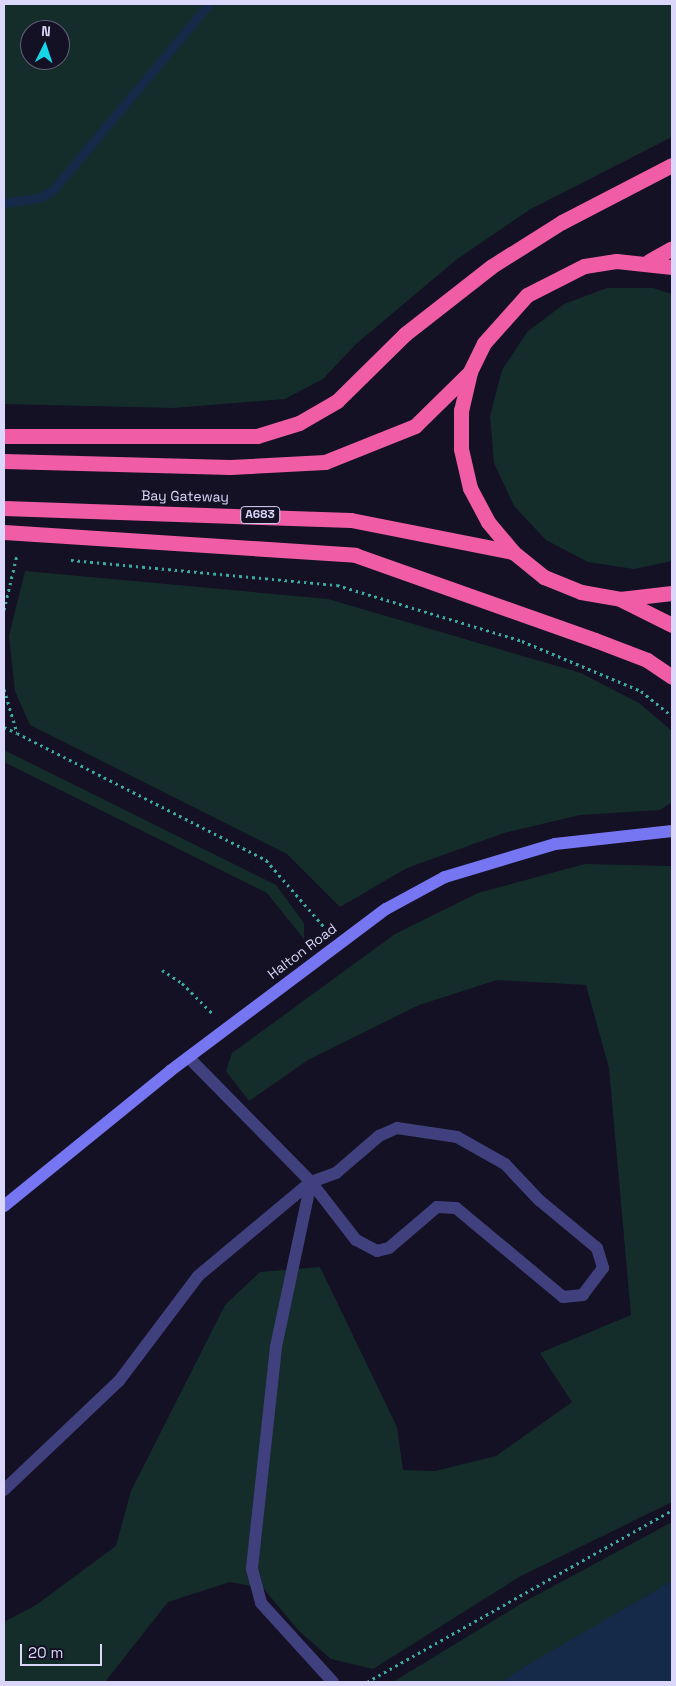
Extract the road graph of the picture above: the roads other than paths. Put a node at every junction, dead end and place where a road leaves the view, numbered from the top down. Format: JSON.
{"nodes":[{"id":1,"x":672,"y":165,"type":"edge"},
{"id":2,"x":672,"y":248,"type":"edge"},
{"id":3,"x":649,"y":261,"type":"junction"},
{"id":4,"x":672,"y":267,"type":"edge"},
{"id":5,"x":470,"y":372,"type":"junction"},
{"id":6,"x":4,"y":436,"type":"edge"},
{"id":7,"x":4,"y":461,"type":"edge"},
{"id":8,"x":4,"y":508,"type":"edge"},
{"id":9,"x":4,"y":532,"type":"edge"},
{"id":10,"x":513,"y":552,"type":"junction"},
{"id":11,"x":672,"y":593,"type":"edge"},
{"id":12,"x":620,"y":599,"type":"junction"},
{"id":13,"x":672,"y":625,"type":"edge"},
{"id":14,"x":672,"y":677,"type":"edge"},
{"id":15,"x":672,"y":831,"type":"edge"},
{"id":16,"x":188,"y":1057,"type":"junction"},
{"id":17,"x":311,"y":1182,"type":"junction"},
{"id":18,"x":4,"y":1206,"type":"edge"},
{"id":19,"x":4,"y":1490,"type":"edge"},
{"id":20,"x":333,"y":1682,"type":"edge"}],
"edges":[{"from":1,"to":6,"type":"highway"},
{"from":2,"to":3,"type":"highway"},
{"from":3,"to":4,"type":"highway"},
{"from":3,"to":5,"type":"highway"},
{"from":5,"to":7,"type":"highway"},
{"from":5,"to":10,"type":"highway"},
{"from":8,"to":10,"type":"highway","name":"Bay Gateway","number":"A683"},
{"from":9,"to":14,"type":"highway"},
{"from":10,"to":12,"type":"highway"},
{"from":11,"to":12,"type":"highway"},
{"from":12,"to":13,"type":"highway"},
{"from":15,"to":16,"type":"street","name":"Halton Road"},
{"from":16,"to":17,"type":"lane"},
{"from":16,"to":18,"type":"street","name":"Halton Road"},
{"from":17,"to":17,"type":"lane"},
{"from":17,"to":19,"type":"lane"},
{"from":17,"to":20,"type":"lane"}]}
